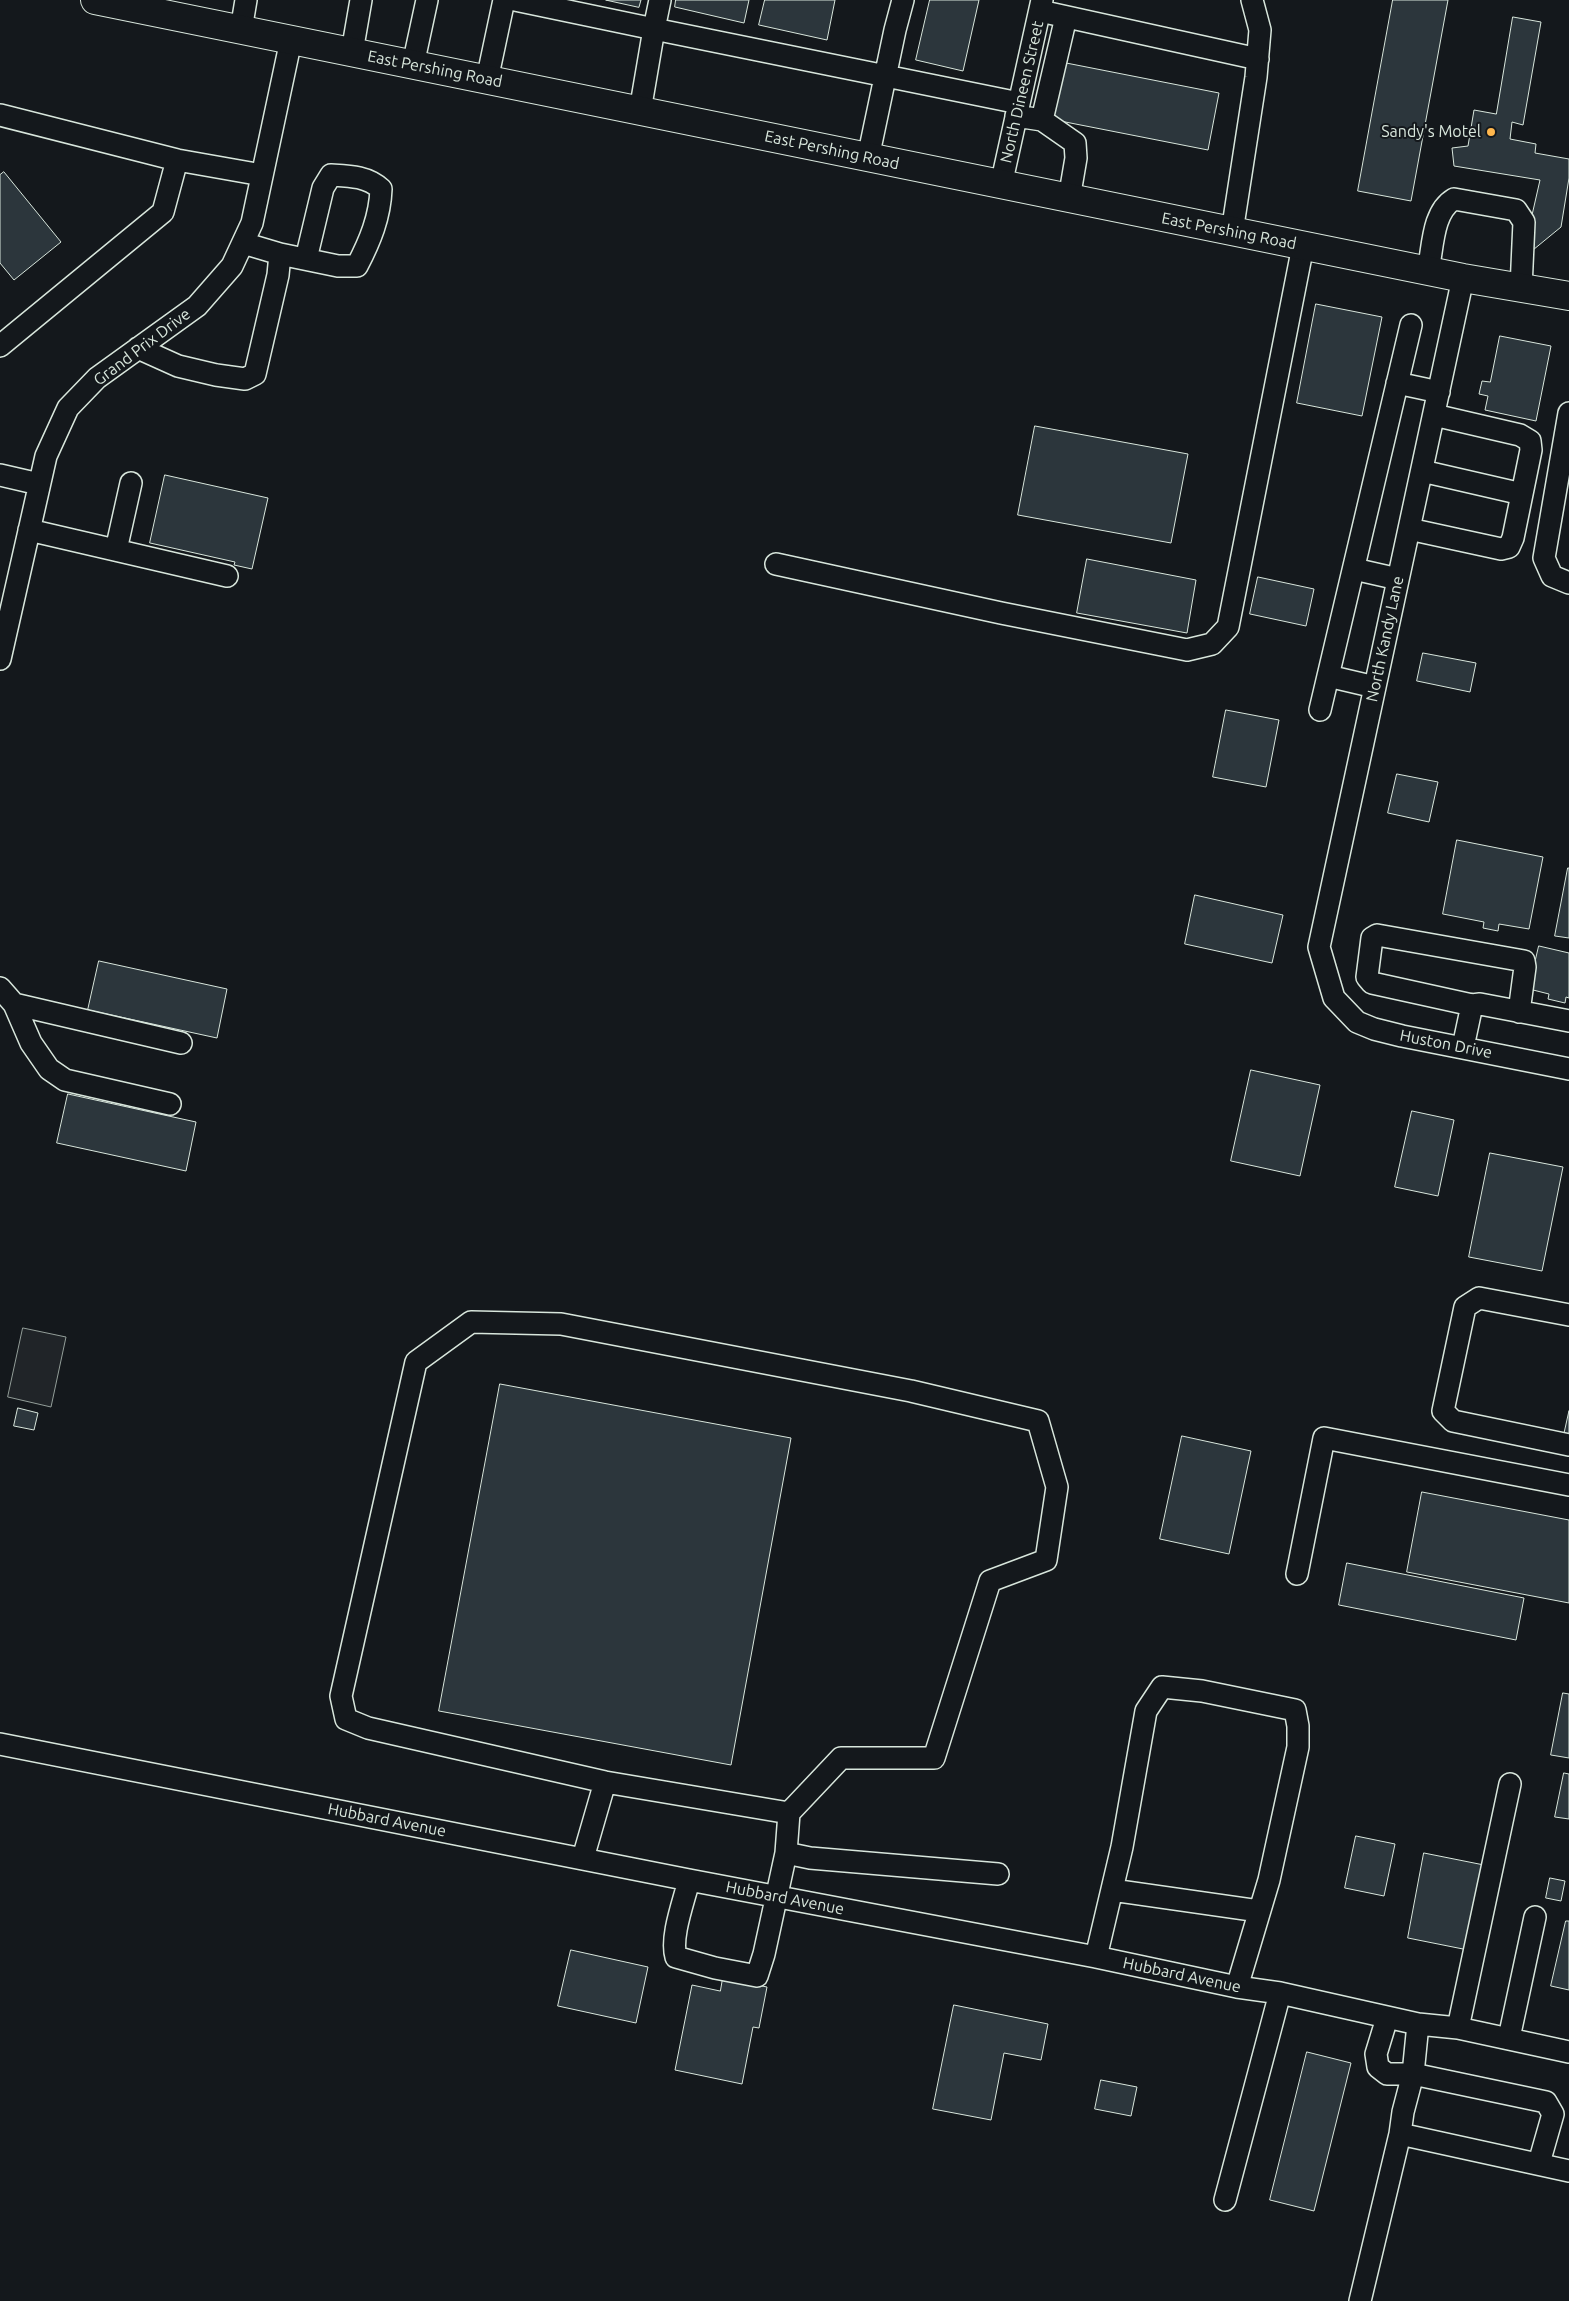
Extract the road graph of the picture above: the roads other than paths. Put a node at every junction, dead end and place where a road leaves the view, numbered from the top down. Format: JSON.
{"nodes":[{"id":1,"x":95,"y":0,"type":"edge"},
{"id":2,"x":246,"y":0,"type":"edge"},
{"id":3,"x":361,"y":0,"type":"edge"},
{"id":4,"x":427,"y":0,"type":"edge"},
{"id":5,"x":504,"y":0,"type":"edge"},
{"id":6,"x":515,"y":0,"type":"edge"},
{"id":7,"x":660,"y":0,"type":"edge"},
{"id":8,"x":903,"y":0,"type":"edge"},
{"id":9,"x":1252,"y":0,"type":"edge"},
{"id":10,"x":1041,"y":6,"type":"edge"},
{"id":11,"x":1066,"y":17,"type":"junction"},
{"id":12,"x":654,"y":29,"type":"junction"},
{"id":13,"x":240,"y":30,"type":"junction"},
{"id":14,"x":291,"y":40,"type":"junction"},
{"id":15,"x":352,"y":52,"type":"junction"},
{"id":16,"x":1258,"y":59,"type":"junction"},
{"id":17,"x":413,"y":64,"type":"junction"},
{"id":18,"x":886,"y":75,"type":"junction"},
{"id":19,"x":488,"y":80,"type":"junction"},
{"id":20,"x":1018,"y":110,"type":"junction"},
{"id":21,"x":640,"y":111,"type":"junction"},
{"id":22,"x":0,"y":115,"type":"edge"},
{"id":23,"x":1042,"y":120,"type":"junction"},
{"id":24,"x":868,"y":158,"type":"junction"},
{"id":25,"x":177,"y":160,"type":"junction"},
{"id":26,"x":262,"y":174,"type":"junction"},
{"id":27,"x":1001,"y":185,"type":"junction"},
{"id":28,"x":1069,"y":198,"type":"junction"},
{"id":29,"x":1232,"y":232,"type":"junction"},
{"id":30,"x":243,"y":243,"type":"junction"},
{"id":31,"x":1303,"y":246,"type":"junction"},
{"id":32,"x":280,"y":254,"type":"junction"},
{"id":33,"x":306,"y":259,"type":"junction"},
{"id":34,"x":1428,"y":271,"type":"junction"},
{"id":35,"x":1463,"y":278,"type":"junction"},
{"id":36,"x":1521,"y":288,"type":"junction"},
{"id":37,"x":1569,"y":296,"type":"edge"},
{"id":38,"x":1410,"y":325,"type":"dead end"},
{"id":39,"x":0,"y":346,"type":"edge"},
{"id":40,"x":138,"y":348,"type":"junction"},
{"id":41,"x":1398,"y":383,"type":"junction"},
{"id":42,"x":1439,"y":392,"type":"junction"},
{"id":43,"x":1569,"y":413,"type":"edge"},
{"id":44,"x":1434,"y":415,"type":"junction"},
{"id":45,"x":1422,"y":471,"type":"junction"},
{"id":46,"x":0,"y":475,"type":"edge"},
{"id":47,"x":132,"y":483,"type":"dead end"},
{"id":48,"x":39,"y":484,"type":"junction"},
{"id":49,"x":1522,"y":494,"type":"junction"},
{"id":50,"x":1409,"y":529,"type":"junction"},
{"id":51,"x":29,"y":530,"type":"junction"},
{"id":52,"x":116,"y":550,"type":"junction"},
{"id":53,"x":776,"y":564,"type":"dead end"},
{"id":54,"x":1354,"y":569,"type":"junction"},
{"id":55,"x":227,"y":576,"type":"dead end"},
{"id":56,"x":1398,"y":580,"type":"junction"},
{"id":57,"x":1569,"y":583,"type":"edge"},
{"id":58,"x":0,"y":659,"type":"edge"},
{"id":59,"x":1328,"y":676,"type":"junction"},
{"id":60,"x":1375,"y":686,"type":"junction"},
{"id":61,"x":1320,"y":710,"type":"dead end"},
{"id":62,"x":0,"y":988,"type":"edge"},
{"id":63,"x":1334,"y":998,"type":"joint"},
{"id":64,"x":14,"y":1004,"type":"junction"},
{"id":65,"x":1472,"y":1004,"type":"junction"},
{"id":66,"x":1519,"y":1012,"type":"junction"},
{"id":67,"x":1569,"y":1021,"type":"edge"},
{"id":68,"x":181,"y":1043,"type":"dead end"},
{"id":69,"x":1463,"y":1048,"type":"junction"},
{"id":70,"x":1569,"y":1069,"type":"edge"},
{"id":71,"x":170,"y":1104,"type":"dead end"},
{"id":72,"x":1569,"y":1315,"type":"edge"},
{"id":73,"x":1569,"y":1445,"type":"edge"},
{"id":74,"x":1569,"y":1485,"type":"edge"},
{"id":75,"x":1297,"y":1574,"type":"dead end"},
{"id":76,"x":0,"y":1744,"type":"edge"},
{"id":77,"x":605,"y":1782,"type":"junction"},
{"id":78,"x":1510,"y":1784,"type":"dead end"},
{"id":79,"x":789,"y":1813,"type":"junction"},
{"id":80,"x":786,"y":1853,"type":"junction"},
{"id":81,"x":583,"y":1858,"type":"junction"},
{"id":82,"x":998,"y":1874,"type":"dead end"},
{"id":83,"x":689,"y":1880,"type":"junction"},
{"id":84,"x":1112,"y":1890,"type":"junction"},
{"id":85,"x":776,"y":1896,"type":"junction"},
{"id":86,"x":1259,"y":1911,"type":"junction"},
{"id":87,"x":1535,"y":1917,"type":"dead end"},
{"id":88,"x":1096,"y":1957,"type":"junction"},
{"id":89,"x":1237,"y":1987,"type":"junction"},
{"id":90,"x":1280,"y":1993,"type":"junction"},
{"id":91,"x":1387,"y":2018,"type":"junction"},
{"id":92,"x":1418,"y":2024,"type":"junction"},
{"id":93,"x":1458,"y":2028,"type":"junction"},
{"id":94,"x":1508,"y":2038,"type":"junction"},
{"id":95,"x":1569,"y":2052,"type":"edge"},
{"id":96,"x":1413,"y":2074,"type":"junction"},
{"id":97,"x":1400,"y":2134,"type":"junction"},
{"id":98,"x":1540,"y":2163,"type":"junction"},
{"id":99,"x":1569,"y":2171,"type":"edge"},
{"id":100,"x":1225,"y":2200,"type":"dead end"},
{"id":101,"x":1360,"y":2301,"type":"edge"}],
"edges":[{"from":1,"to":13,"type":"main road","name":"East Pershing Road"},
{"from":2,"to":13,"type":"street"},
{"from":3,"to":15,"type":"street"},
{"from":4,"to":17,"type":"street"},
{"from":5,"to":19,"type":"street"},
{"from":6,"to":12,"type":"street"},
{"from":7,"to":12,"type":"street"},
{"from":8,"to":18,"type":"street"},
{"from":9,"to":16,"type":"street"},
{"from":10,"to":11,"type":"street"},
{"from":10,"to":20,"type":"street","name":"North Dineen Street"},
{"from":11,"to":16,"type":"street"},
{"from":11,"to":23,"type":"street"},
{"from":12,"to":18,"type":"street"},
{"from":12,"to":21,"type":"street"},
{"from":13,"to":14,"type":"main road","name":"East Pershing Road"},
{"from":14,"to":15,"type":"main road","name":"East Pershing Road"},
{"from":14,"to":26,"type":"street","name":"Grand Prix Drive"},
{"from":15,"to":17,"type":"main road","name":"East Pershing Road"},
{"from":16,"to":29,"type":"street"},
{"from":17,"to":19,"type":"main road","name":"East Pershing Road"},
{"from":18,"to":20,"type":"street"},
{"from":18,"to":24,"type":"street"},
{"from":19,"to":21,"type":"main road","name":"East Pershing Road"},
{"from":20,"to":23,"type":"street"},
{"from":20,"to":27,"type":"street","name":"North Dineen Street"},
{"from":21,"to":24,"type":"main road","name":"East Pershing Road"},
{"from":22,"to":25,"type":"street"},
{"from":23,"to":28,"type":"street"},
{"from":24,"to":27,"type":"main road","name":"East Pershing Road"},
{"from":25,"to":26,"type":"street"},
{"from":25,"to":39,"type":"street"},
{"from":26,"to":30,"type":"street","name":"Grand Prix Drive"},
{"from":27,"to":28,"type":"main road","name":"East Pershing Road"},
{"from":28,"to":29,"type":"main road","name":"East Pershing Road"},
{"from":29,"to":31,"type":"main road","name":"East Pershing Road"},
{"from":30,"to":32,"type":"street"},
{"from":30,"to":40,"type":"street","name":"Grand Prix Drive"},
{"from":31,"to":34,"type":"main road","name":"East Pershing Road"},
{"from":31,"to":53,"type":"street"},
{"from":32,"to":33,"type":"street"},
{"from":32,"to":40,"type":"street"},
{"from":33,"to":33,"type":"street"},
{"from":34,"to":35,"type":"main road","name":"East Pershing Road"},
{"from":34,"to":36,"type":"street"},
{"from":35,"to":36,"type":"main road","name":"East Pershing Road"},
{"from":35,"to":42,"type":"street","name":"North Kandy Lane"},
{"from":36,"to":37,"type":"main road","name":"East Pershing Road"},
{"from":38,"to":41,"type":"street"},
{"from":40,"to":48,"type":"street","name":"Grand Prix Drive"},
{"from":41,"to":42,"type":"street"},
{"from":41,"to":54,"type":"street"},
{"from":42,"to":44,"type":"street","name":"North Kandy Lane"},
{"from":43,"to":57,"type":"street"},
{"from":44,"to":45,"type":"street","name":"North Kandy Lane"},
{"from":44,"to":49,"type":"street"},
{"from":45,"to":49,"type":"street"},
{"from":45,"to":50,"type":"street","name":"North Kandy Lane"},
{"from":46,"to":48,"type":"street"},
{"from":47,"to":52,"type":"street"},
{"from":48,"to":51,"type":"street","name":"Grand Prix Drive"},
{"from":49,"to":50,"type":"street"},
{"from":50,"to":56,"type":"street","name":"North Kandy Lane"},
{"from":51,"to":52,"type":"street"},
{"from":51,"to":58,"type":"street","name":"Grand Prix Drive"},
{"from":52,"to":55,"type":"street"},
{"from":54,"to":56,"type":"street"},
{"from":54,"to":59,"type":"street"},
{"from":56,"to":60,"type":"street","name":"North Kandy Lane"},
{"from":59,"to":60,"type":"street"},
{"from":59,"to":61,"type":"street"},
{"from":60,"to":63,"type":"street","name":"North Kandy Lane"},
{"from":62,"to":64,"type":"street"},
{"from":63,"to":69,"type":"street","name":"Huston Drive"},
{"from":64,"to":68,"type":"street"},
{"from":64,"to":71,"type":"street"},
{"from":65,"to":66,"type":"street"},
{"from":65,"to":66,"type":"street"},
{"from":65,"to":69,"type":"street"},
{"from":66,"to":67,"type":"street"},
{"from":69,"to":70,"type":"street","name":"Huston Drive"},
{"from":72,"to":73,"type":"street"},
{"from":74,"to":75,"type":"street"},
{"from":76,"to":81,"type":"street","name":"Hubbard Avenue"},
{"from":77,"to":79,"type":"street"},
{"from":77,"to":79,"type":"street"},
{"from":77,"to":81,"type":"street"},
{"from":78,"to":93,"type":"street"},
{"from":79,"to":80,"type":"street"},
{"from":80,"to":82,"type":"street"},
{"from":80,"to":85,"type":"street"},
{"from":81,"to":83,"type":"street","name":"Hubbard Avenue"},
{"from":83,"to":85,"type":"street","name":"Hubbard Avenue"},
{"from":83,"to":85,"type":"street"},
{"from":84,"to":86,"type":"street"},
{"from":84,"to":86,"type":"street"},
{"from":84,"to":88,"type":"street"},
{"from":85,"to":88,"type":"street","name":"Hubbard Avenue"},
{"from":86,"to":89,"type":"street"},
{"from":87,"to":94,"type":"street"},
{"from":88,"to":89,"type":"street","name":"Hubbard Avenue"},
{"from":89,"to":90,"type":"street","name":"Hubbard Avenue"},
{"from":90,"to":91,"type":"street","name":"Hubbard Avenue"},
{"from":90,"to":100,"type":"street"},
{"from":91,"to":92,"type":"street","name":"Hubbard Avenue"},
{"from":91,"to":96,"type":"street"},
{"from":92,"to":93,"type":"street","name":"Hubbard Avenue"},
{"from":92,"to":96,"type":"street"},
{"from":93,"to":94,"type":"street","name":"Hubbard Avenue"},
{"from":94,"to":95,"type":"street","name":"Hubbard Avenue"},
{"from":96,"to":97,"type":"street"},
{"from":96,"to":98,"type":"street"},
{"from":97,"to":98,"type":"street"},
{"from":97,"to":101,"type":"street"},
{"from":98,"to":99,"type":"street"}]}
